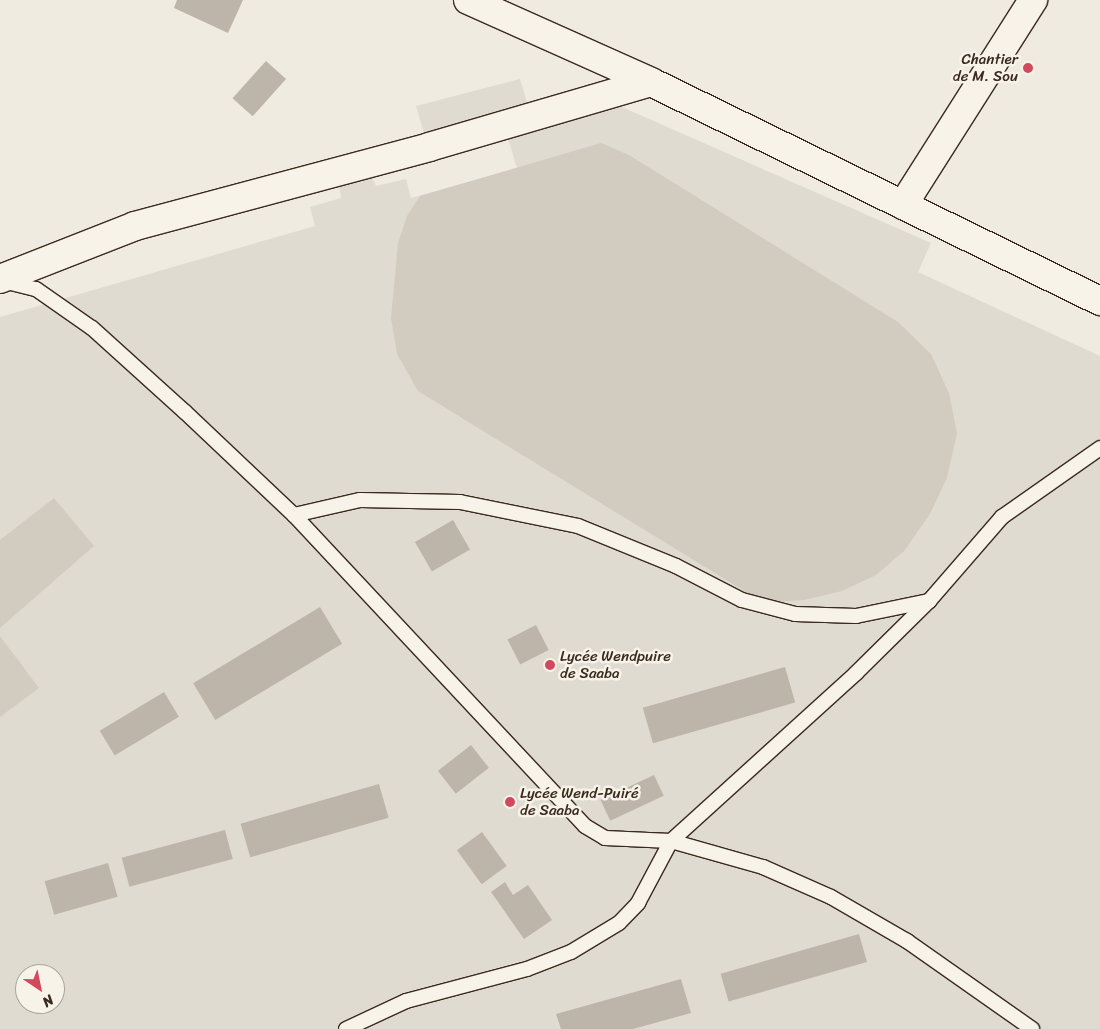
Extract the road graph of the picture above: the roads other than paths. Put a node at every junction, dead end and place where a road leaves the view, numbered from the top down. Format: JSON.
{"nodes":[{"id":1,"x":468,"y":0,"type":"edge"},
{"id":2,"x":1033,"y":0,"type":"edge"},
{"id":3,"x":650,"y":82,"type":"junction"},
{"id":4,"x":903,"y":205,"type":"junction"},
{"id":5,"x":0,"y":280,"type":"edge"},
{"id":6,"x":1100,"y":287,"type":"edge"},
{"id":7,"x":1100,"y":301,"type":"edge"},
{"id":8,"x":1100,"y":448,"type":"edge"},
{"id":9,"x":294,"y":515,"type":"junction"},
{"id":10,"x":929,"y":601,"type":"junction"},
{"id":11,"x":671,"y":841,"type":"junction"},
{"id":12,"x":346,"y":1029,"type":"edge"},
{"id":13,"x":1032,"y":1029,"type":"edge"}],
"edges":[{"from":1,"to":3,"type":"street"},
{"from":2,"to":4,"type":"street"},
{"from":3,"to":4,"type":"street"},
{"from":3,"to":5,"type":"street"},
{"from":4,"to":6,"type":"street"},
{"from":4,"to":7,"type":"street"},
{"from":5,"to":9,"type":"lane"},
{"from":8,"to":10,"type":"lane"},
{"from":9,"to":10,"type":"lane"},
{"from":9,"to":11,"type":"lane"},
{"from":10,"to":11,"type":"lane"},
{"from":11,"to":12,"type":"lane"},
{"from":11,"to":13,"type":"lane"}]}
